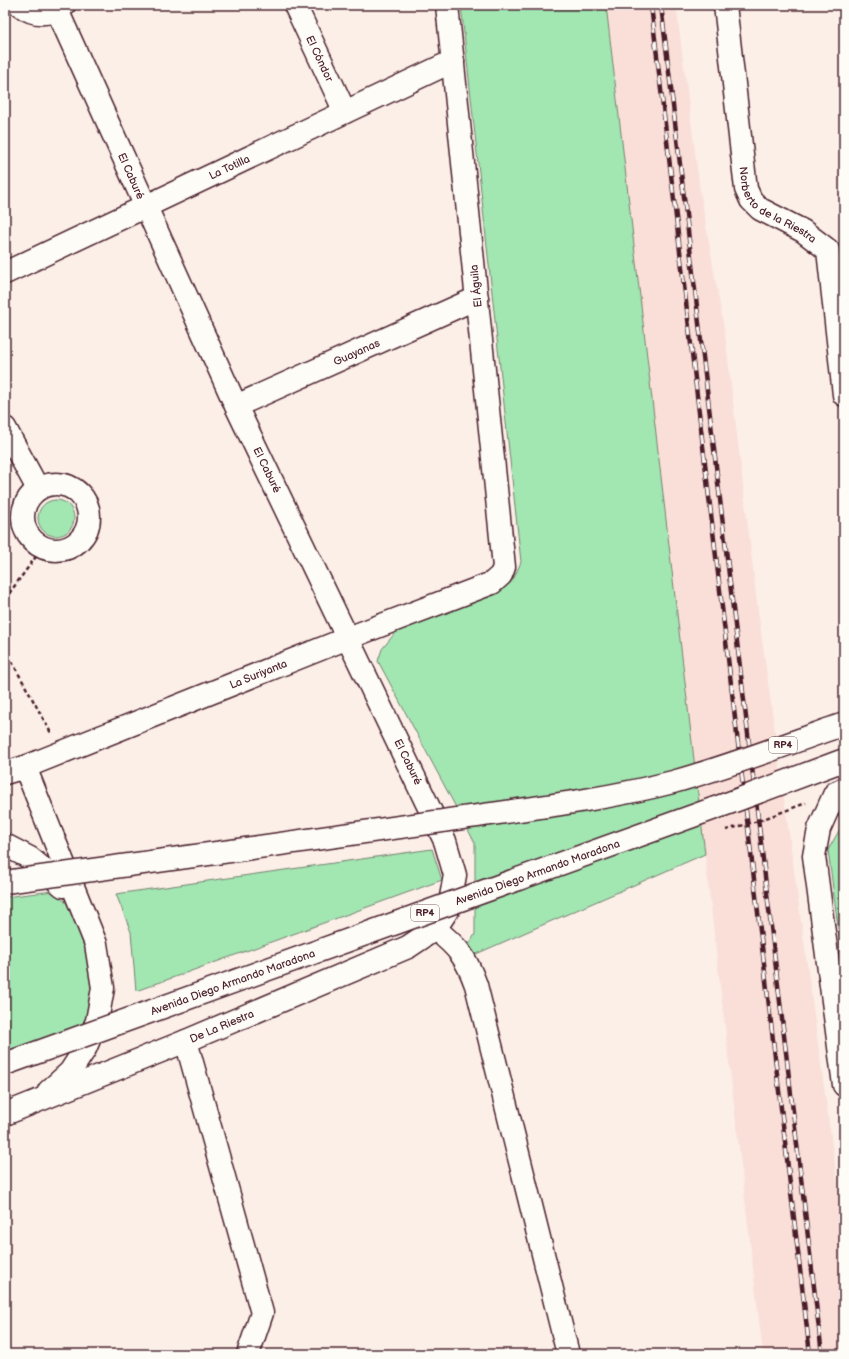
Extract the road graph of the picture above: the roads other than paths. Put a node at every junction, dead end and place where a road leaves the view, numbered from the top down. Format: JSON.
{"nodes":[{"id":1,"x":20,"y":5,"type":"edge"},
{"id":2,"x":295,"y":5,"type":"edge"},
{"id":3,"x":447,"y":5,"type":"edge"},
{"id":4,"x":725,"y":5,"type":"edge"},
{"id":5,"x":60,"y":8,"type":"edge"},
{"id":6,"x":453,"y":61,"type":"junction"},
{"id":7,"x":345,"y":112,"type":"junction"},
{"id":8,"x":145,"y":208,"type":"junction"},
{"id":9,"x":836,"y":247,"type":"edge"},
{"id":10,"x":5,"y":273,"type":"edge"},
{"id":11,"x":477,"y":298,"type":"junction"},
{"id":12,"x":844,"y":396,"type":"edge"},
{"id":13,"x":236,"y":406,"type":"junction"},
{"id":14,"x":5,"y":428,"type":"edge"},
{"id":15,"x":38,"y":489,"type":"junction"},
{"id":16,"x":504,"y":567,"type":"joint"},
{"id":17,"x":348,"y":638,"type":"junction"},
{"id":18,"x":844,"y":724,"type":"edge"},
{"id":19,"x":844,"y":760,"type":"edge"},
{"id":20,"x":15,"y":770,"type":"edge"},
{"id":21,"x":840,"y":791,"type":"edge"},
{"id":22,"x":5,"y":845,"type":"edge"},
{"id":23,"x":5,"y":882,"type":"edge"},
{"id":24,"x":80,"y":902,"type":"junction"},
{"id":25,"x":435,"y":929,"type":"junction"},
{"id":26,"x":186,"y":1041,"type":"junction"},
{"id":27,"x":5,"y":1064,"type":"edge"},
{"id":28,"x":844,"y":1085,"type":"edge"},
{"id":29,"x":39,"y":1100,"type":"junction"},
{"id":30,"x":5,"y":1114,"type":"edge"},
{"id":31,"x":248,"y":1354,"type":"edge"},
{"id":32,"x":568,"y":1354,"type":"edge"}],
"edges":[{"from":1,"to":5,"type":"street","name":"El Caburé"},
{"from":2,"to":7,"type":"street","name":"El Cóndor"},
{"from":3,"to":6,"type":"street","name":"El Águila"},
{"from":4,"to":9,"type":"street","name":"Norberto de la Riestra"},
{"from":5,"to":8,"type":"street","name":"El Caburé"},
{"from":6,"to":7,"type":"street","name":"La Totilla"},
{"from":6,"to":11,"type":"street","name":"El Águila"},
{"from":7,"to":8,"type":"street","name":"La Totilla"},
{"from":8,"to":10,"type":"street","name":"La Totilla"},
{"from":8,"to":13,"type":"street","name":"El Caburé"},
{"from":9,"to":12,"type":"street","name":"Norberto de la Riestra"},
{"from":11,"to":13,"type":"street","name":"Guayanas"},
{"from":11,"to":16,"type":"street","name":"El Águila"},
{"from":13,"to":17,"type":"street","name":"El Caburé"},
{"from":14,"to":15,"type":"street"},
{"from":15,"to":15,"type":"street"},
{"from":16,"to":17,"type":"street","name":"La Suriyanta"},
{"from":17,"to":20,"type":"street","name":"La Suriyanta"},
{"from":17,"to":25,"type":"street","name":"El Caburé"},
{"from":18,"to":23,"type":"street","number":"RP4","bridge":true},
{"from":19,"to":27,"type":"street","name":"Avenida Diego Armando Maradona","number":"RP4","bridge":true},
{"from":20,"to":24,"type":"street"},
{"from":21,"to":28,"type":"street"},
{"from":22,"to":24,"type":"street"},
{"from":24,"to":29,"type":"street"},
{"from":25,"to":26,"type":"street","name":"De La Riestra"},
{"from":25,"to":32,"type":"street"},
{"from":26,"to":29,"type":"street","name":"De La Riestra"},
{"from":26,"to":31,"type":"street"},
{"from":29,"to":30,"type":"street","name":"De La Riestra"}]}
